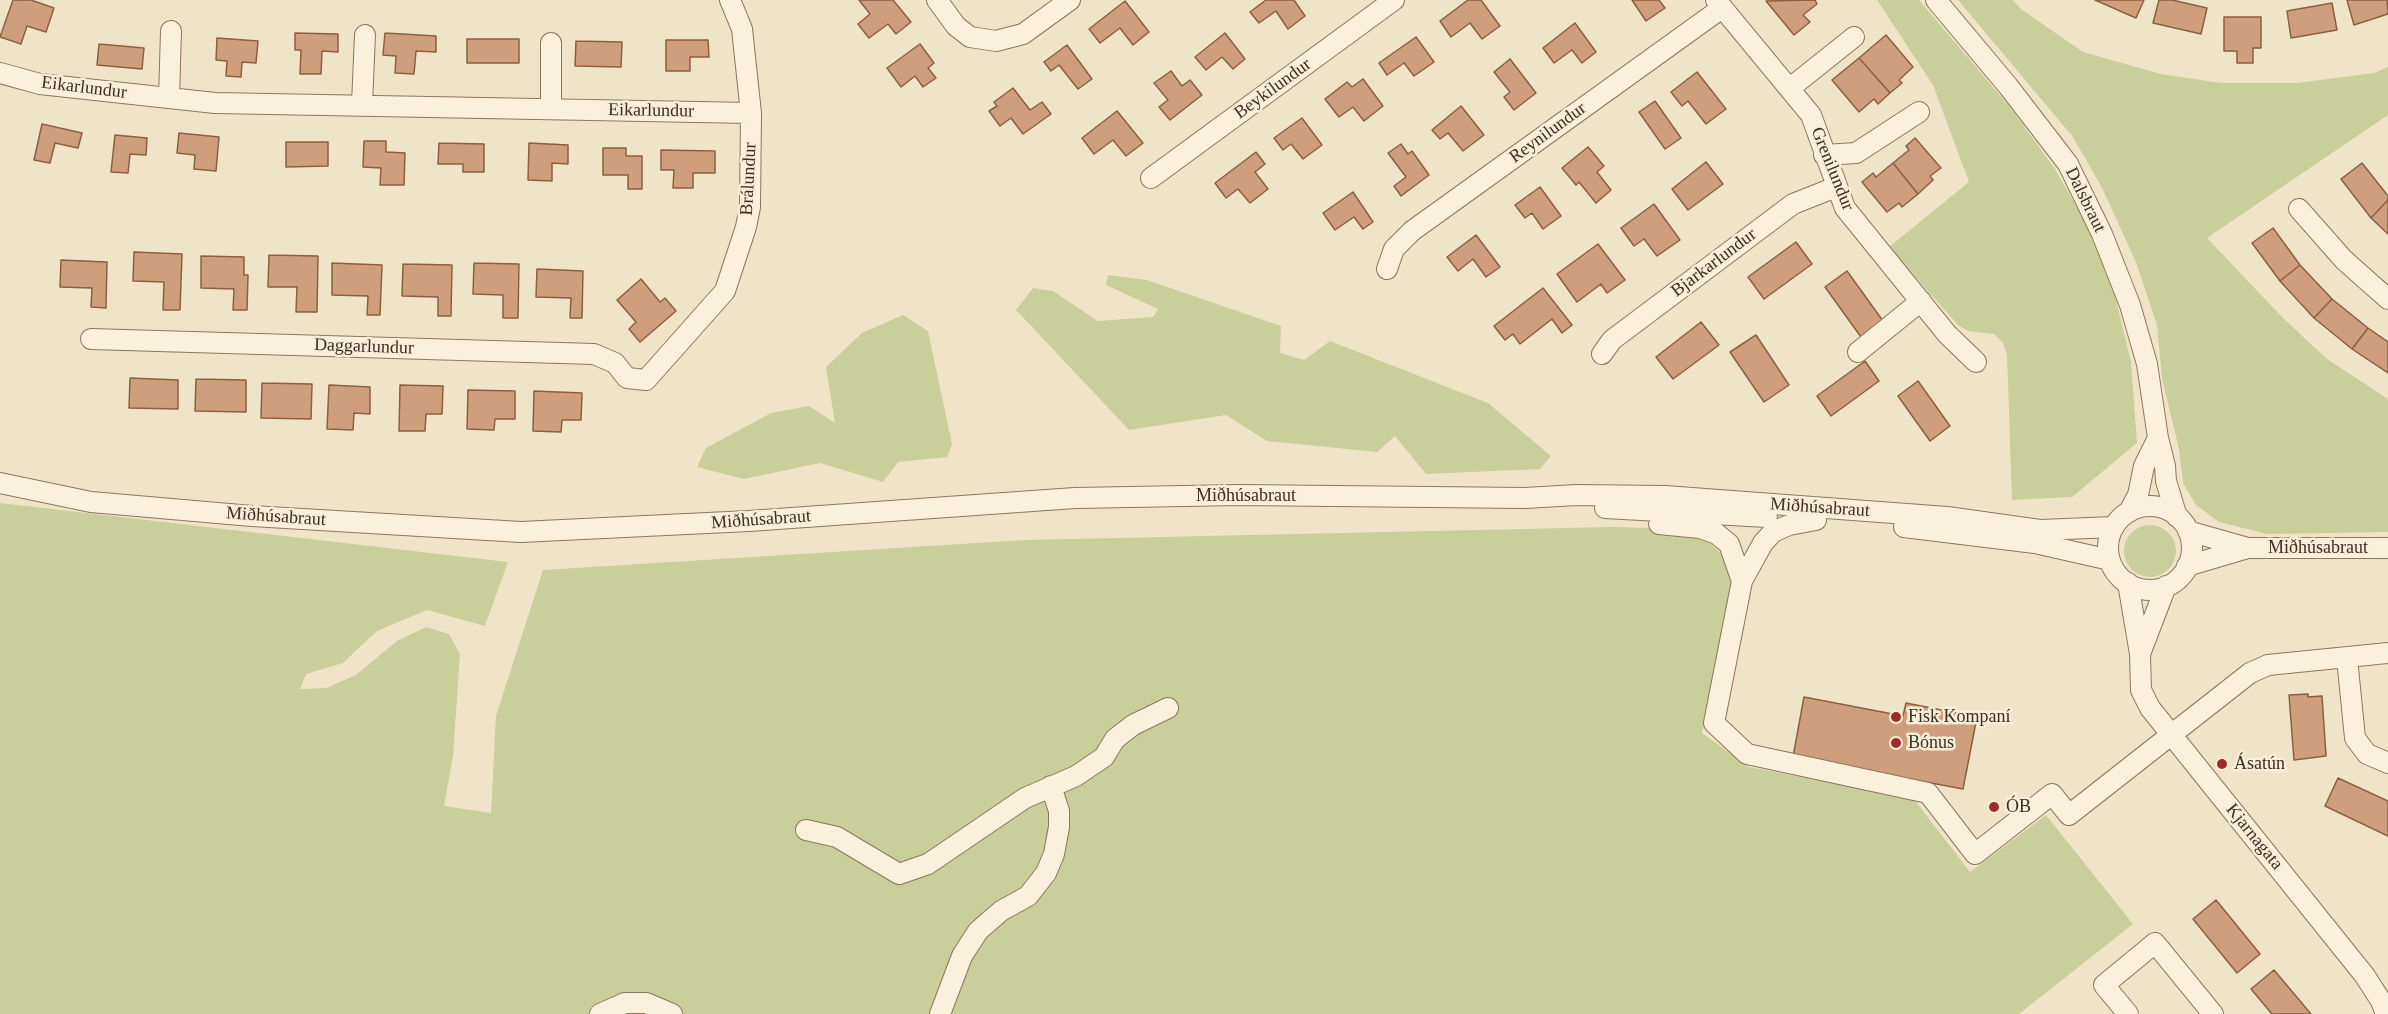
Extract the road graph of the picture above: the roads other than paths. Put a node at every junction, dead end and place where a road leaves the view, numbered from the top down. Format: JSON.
{"nodes":[{"id":1,"x":730,"y":0,"type":"edge"},
{"id":2,"x":937,"y":0,"type":"edge"},
{"id":3,"x":1070,"y":0,"type":"edge"},
{"id":4,"x":1394,"y":0,"type":"edge"},
{"id":5,"x":1936,"y":0,"type":"edge"},
{"id":6,"x":1719,"y":4,"type":"edge"},
{"id":7,"x":171,"y":31,"type":"dead end"},
{"id":8,"x":364,"y":35,"type":"dead end"},
{"id":9,"x":1854,"y":38,"type":"dead end"},
{"id":10,"x":551,"y":43,"type":"dead end"},
{"id":11,"x":0,"y":73,"type":"edge"},
{"id":12,"x":1790,"y":88,"type":"junction"},
{"id":13,"x":169,"y":98,"type":"junction"},
{"id":14,"x":362,"y":104,"type":"junction"},
{"id":15,"x":551,"y":109,"type":"junction"},
{"id":16,"x":1919,"y":112,"type":"dead end"},
{"id":17,"x":751,"y":113,"type":"junction"},
{"id":18,"x":1824,"y":155,"type":"junction"},
{"id":19,"x":1151,"y":178,"type":"dead end"},
{"id":20,"x":1836,"y":187,"type":"junction"},
{"id":21,"x":2299,"y":209,"type":"dead end"},
{"id":22,"x":1388,"y":269,"type":"dead end"},
{"id":23,"x":2388,"y":299,"type":"edge"},
{"id":24,"x":1921,"y":301,"type":"junction"},
{"id":25,"x":91,"y":339,"type":"dead end"},
{"id":26,"x":1858,"y":352,"type":"dead end"},
{"id":27,"x":1602,"y":354,"type":"dead end"},
{"id":28,"x":1976,"y":362,"type":"dead end"},
{"id":29,"x":627,"y":378,"type":"joint"},
{"id":30,"x":2158,"y":438,"type":"junction"},
{"id":31,"x":0,"y":483,"type":"edge"},
{"id":32,"x":1525,"y":498,"type":"junction"},
{"id":33,"x":1592,"y":507,"type":"junction"},
{"id":34,"x":2129,"y":512,"type":"junction"},
{"id":35,"x":1816,"y":520,"type":"junction"},
{"id":36,"x":2183,"y":524,"type":"junction"},
{"id":37,"x":2114,"y":527,"type":"junction"},
{"id":38,"x":2248,"y":548,"type":"junction"},
{"id":39,"x":2388,"y":548,"type":"edge"},
{"id":40,"x":2110,"y":560,"type":"junction"},
{"id":41,"x":2187,"y":566,"type":"junction"},
{"id":42,"x":1742,"y":581,"type":"junction"},
{"id":43,"x":2128,"y":583,"type":"junction"},
{"id":44,"x":2166,"y":586,"type":"junction"},
{"id":45,"x":2388,"y":652,"type":"edge"},
{"id":46,"x":2140,"y":654,"type":"junction"},
{"id":47,"x":2347,"y":658,"type":"junction"},
{"id":48,"x":1168,"y":708,"type":"dead end"},
{"id":49,"x":2171,"y":735,"type":"junction"},
{"id":50,"x":2388,"y":762,"type":"edge"},
{"id":51,"x":1051,"y":786,"type":"junction"},
{"id":52,"x":806,"y":830,"type":"dead end"},
{"id":53,"x":600,"y":1014,"type":"edge"},
{"id":54,"x":672,"y":1014,"type":"edge"},
{"id":55,"x":940,"y":1014,"type":"edge"},
{"id":56,"x":2128,"y":1014,"type":"edge"},
{"id":57,"x":2213,"y":1014,"type":"edge"},
{"id":58,"x":2386,"y":1014,"type":"edge"}],
"edges":[{"from":1,"to":17,"type":"street","name":"Brálundur"},
{"from":2,"to":3,"type":"street"},
{"from":4,"to":19,"type":"street","name":"Beykilundur"},
{"from":5,"to":30,"type":"street","name":"Dalsbraut"},
{"from":6,"to":12,"type":"street","name":"Grenilundur"},
{"from":6,"to":22,"type":"street","name":"Reynilundur"},
{"from":7,"to":13,"type":"street"},
{"from":8,"to":14,"type":"street"},
{"from":9,"to":12,"type":"street"},
{"from":10,"to":15,"type":"street"},
{"from":11,"to":13,"type":"street","name":"Eikarlundur"},
{"from":12,"to":18,"type":"street","name":"Grenilundur"},
{"from":13,"to":14,"type":"street","name":"Eikarlundur"},
{"from":14,"to":15,"type":"street","name":"Eikarlundur"},
{"from":15,"to":17,"type":"street","name":"Eikarlundur"},
{"from":16,"to":18,"type":"street"},
{"from":17,"to":29,"type":"street","name":"Brálundur"},
{"from":18,"to":20,"type":"street","name":"Grenilundur"},
{"from":20,"to":24,"type":"street","name":"Grenilundur"},
{"from":20,"to":27,"type":"street","name":"Bjarkarlundur"},
{"from":21,"to":23,"type":"street"},
{"from":24,"to":26,"type":"street"},
{"from":24,"to":28,"type":"street","name":"Grenilundur"},
{"from":25,"to":29,"type":"street","name":"Daggarlundur"},
{"from":30,"to":34,"type":"street"},
{"from":30,"to":36,"type":"street","name":"Dalsbraut"},
{"from":31,"to":32,"type":"street","name":"Miðhúsabraut"},
{"from":32,"to":33,"type":"street","name":"Miðhúsabraut"},
{"from":32,"to":37,"type":"street","name":"Miðhúsabraut"},
{"from":33,"to":35,"type":"street","name":"Miðhúsabraut"},
{"from":33,"to":42,"type":"street"},
{"from":34,"to":36,"type":"street"},
{"from":34,"to":37,"type":"street"},
{"from":35,"to":40,"type":"street","name":"Miðhúsabraut"},
{"from":35,"to":42,"type":"street"},
{"from":36,"to":38,"type":"street","name":"Miðhúsabraut"},
{"from":36,"to":41,"type":"street"},
{"from":37,"to":40,"type":"street"},
{"from":38,"to":39,"type":"street","name":"Miðhúsabraut"},
{"from":38,"to":41,"type":"street","name":"Miðhúsabraut"},
{"from":40,"to":43,"type":"street"},
{"from":41,"to":44,"type":"street"},
{"from":42,"to":49,"type":"street"},
{"from":43,"to":44,"type":"street"},
{"from":43,"to":46,"type":"street","name":"Kjarnagata"},
{"from":44,"to":46,"type":"street","name":"Kjarnagata"},
{"from":45,"to":47,"type":"street"},
{"from":46,"to":49,"type":"street","name":"Kjarnagata"},
{"from":47,"to":49,"type":"street"},
{"from":47,"to":50,"type":"street"},
{"from":48,"to":51,"type":"street"},
{"from":49,"to":58,"type":"street","name":"Kjarnagata"},
{"from":51,"to":52,"type":"street"},
{"from":51,"to":55,"type":"street"},
{"from":53,"to":54,"type":"street"},
{"from":56,"to":57,"type":"street"}]}
